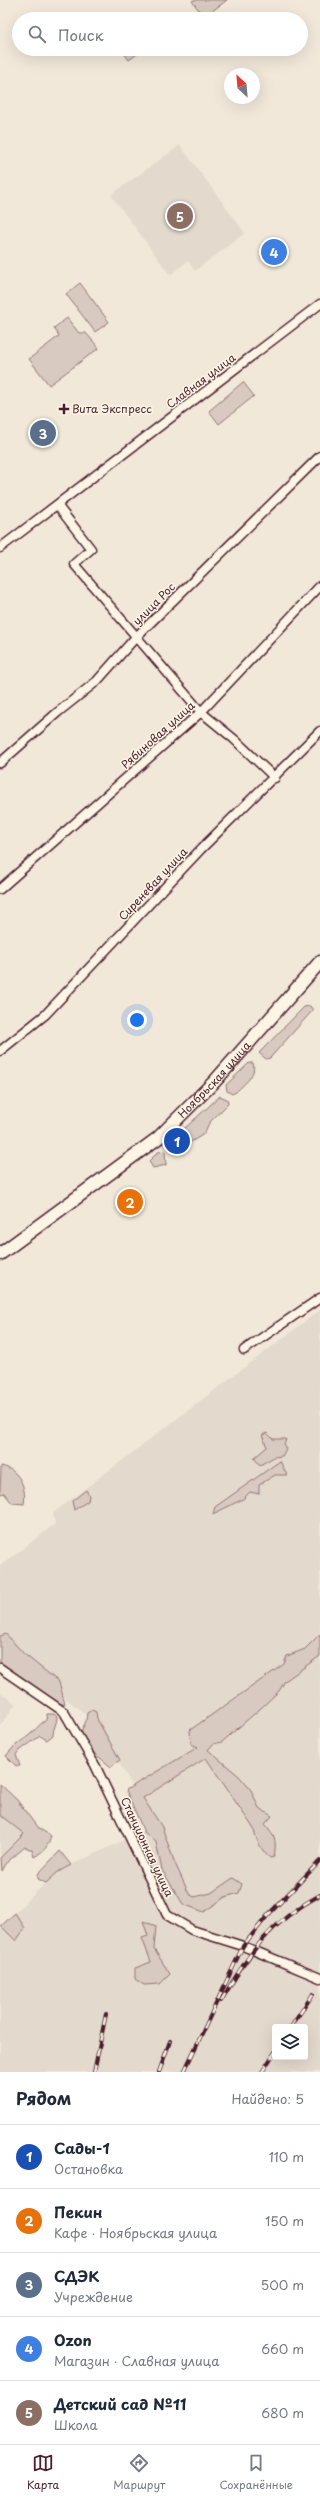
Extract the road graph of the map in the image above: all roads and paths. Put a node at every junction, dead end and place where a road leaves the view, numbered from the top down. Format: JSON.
{"nodes":[{"id":1,"x":320,"y":304,"type":"edge"},
{"id":2,"x":320,"y":456,"type":"edge"},
{"id":3,"x":57,"y":505,"type":"junction"},
{"id":4,"x":0,"y":548,"type":"edge"},
{"id":5,"x":320,"y":586,"type":"edge"},
{"id":6,"x":136,"y":637,"type":"junction"},
{"id":7,"x":201,"y":712,"type":"junction"},
{"id":8,"x":320,"y":731,"type":"edge"},
{"id":9,"x":0,"y":763,"type":"edge"},
{"id":10,"x":275,"y":778,"type":"junction"},
{"id":11,"x":0,"y":889,"type":"edge"},
{"id":12,"x":320,"y":962,"type":"edge"},
{"id":13,"x":0,"y":1051,"type":"edge"},
{"id":14,"x":0,"y":1254,"type":"edge"},
{"id":15,"x":320,"y":1298,"type":"edge"},
{"id":16,"x":244,"y":1350,"type":"dead end"},
{"id":17,"x":0,"y":1668,"type":"edge"},
{"id":18,"x":320,"y":1978,"type":"edge"}],
"edges":[{"from":1,"to":3,"type":"street","name":"Славная улица"},
{"from":2,"to":6,"type":"street","name":"улица Рос"},
{"from":3,"to":4,"type":"street","name":"Славная улица"},
{"from":3,"to":6,"type":"street"},
{"from":5,"to":7,"type":"street","name":"Рябиновая улица"},
{"from":6,"to":7,"type":"street"},
{"from":6,"to":9,"type":"street","name":"улица Рос"},
{"from":7,"to":10,"type":"street"},
{"from":7,"to":11,"type":"street","name":"Рябиновая улица"},
{"from":8,"to":10,"type":"street","name":"Сиреневая улица"},
{"from":10,"to":13,"type":"street","name":"Сиреневая улица"},
{"from":12,"to":14,"type":"highway","name":"Ноябрьская улица"},
{"from":15,"to":16,"type":"street"},
{"from":17,"to":18,"type":"street","name":"Станционная улица"}]}
